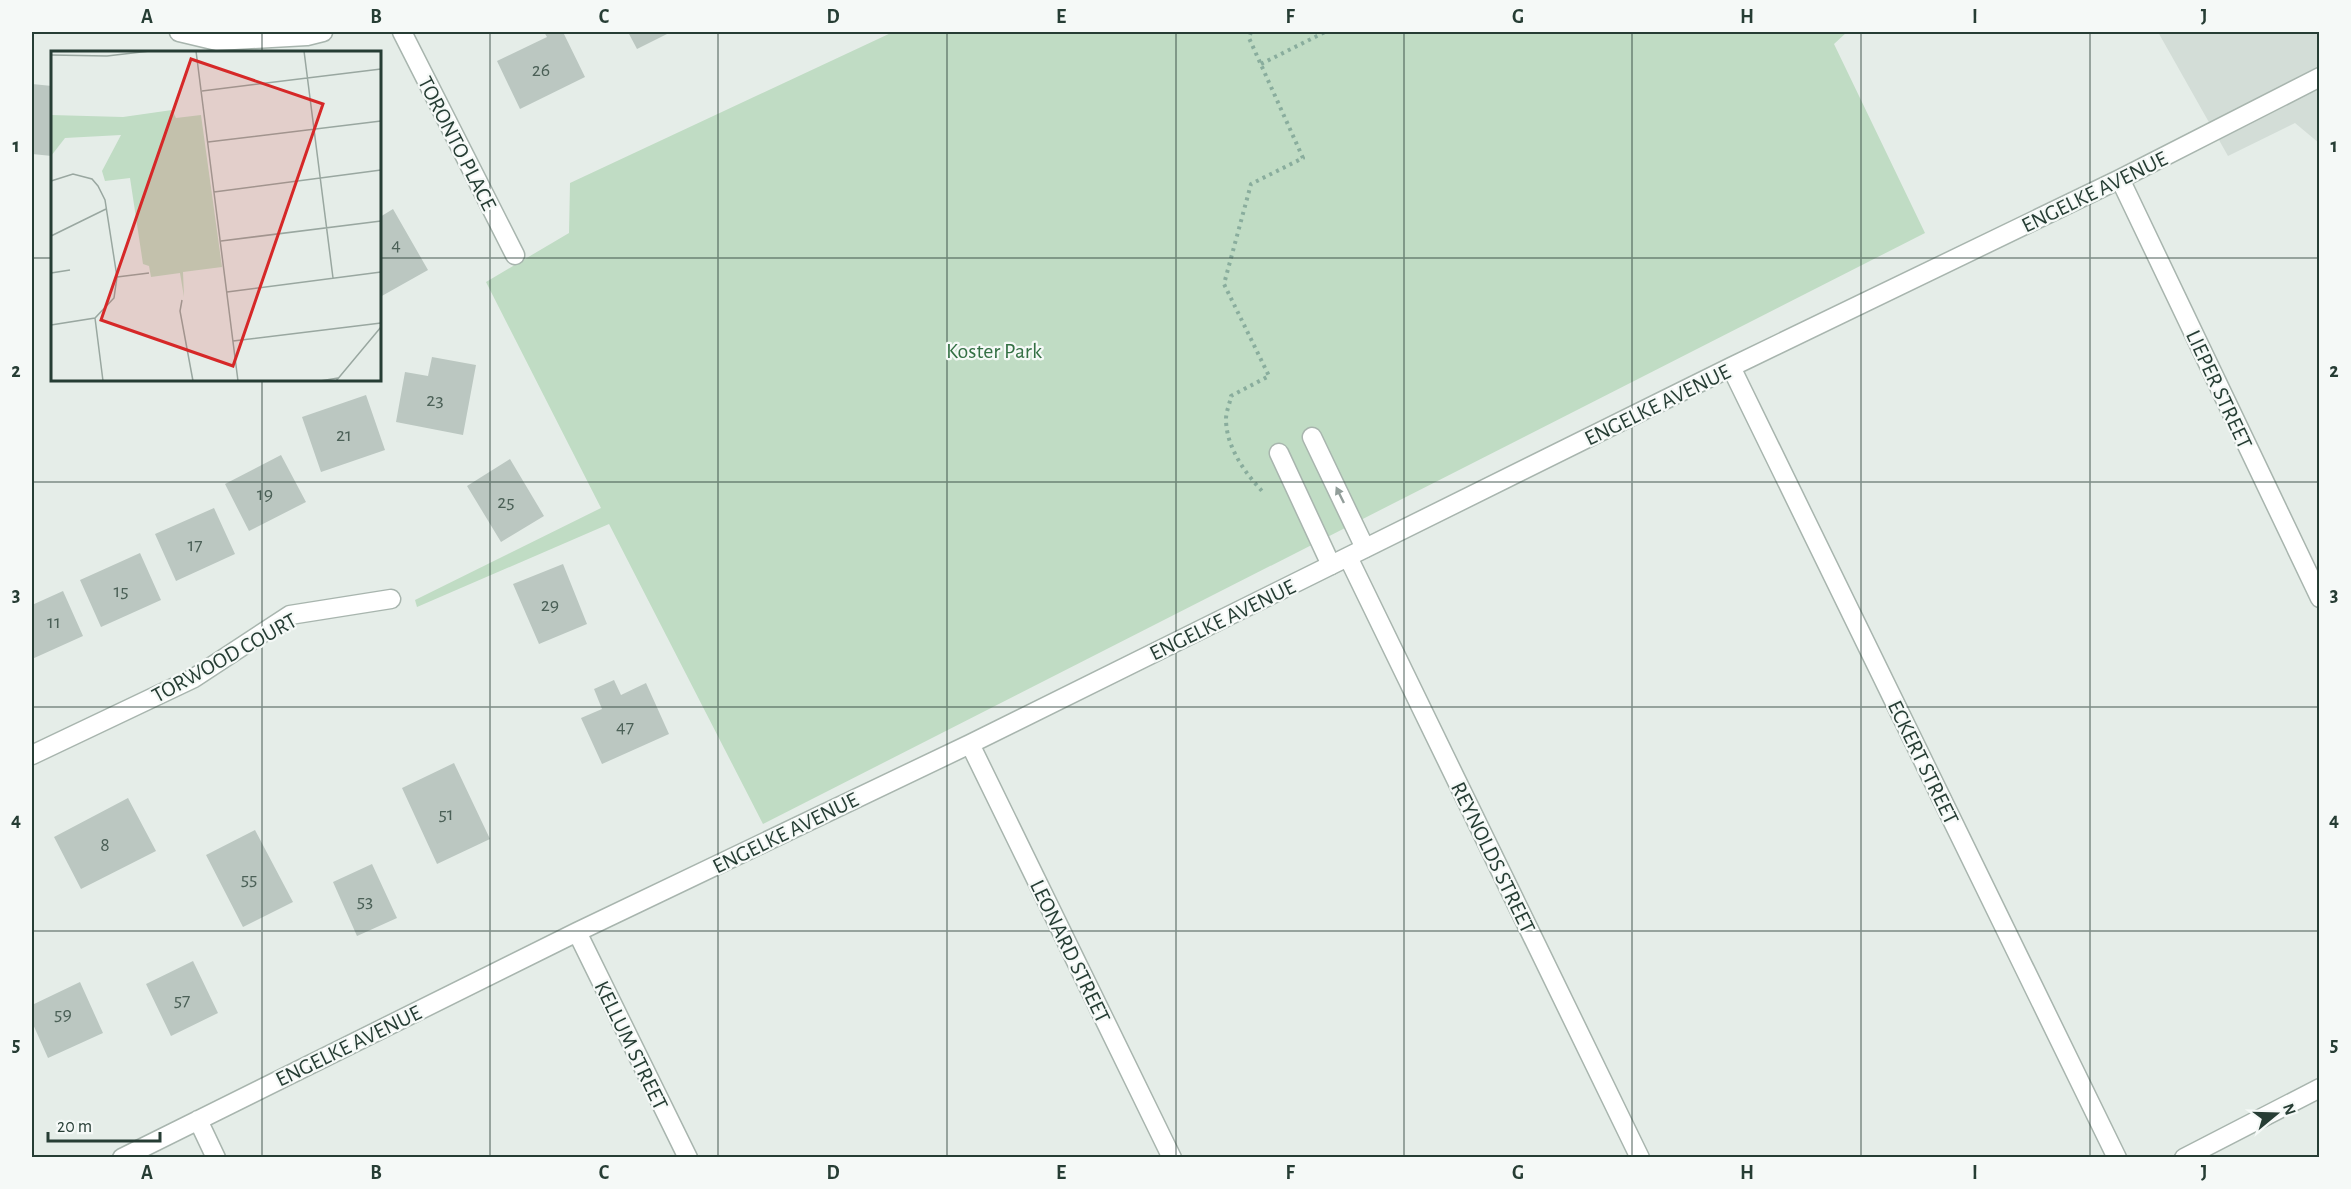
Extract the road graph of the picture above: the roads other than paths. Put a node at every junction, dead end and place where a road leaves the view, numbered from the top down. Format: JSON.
{"nodes":[{"id":1,"x":179,"y":32,"type":"edge"},
{"id":2,"x":323,"y":32,"type":"edge"},
{"id":3,"x":402,"y":32,"type":"edge"},
{"id":4,"x":2319,"y":77,"type":"edge"},
{"id":5,"x":2120,"y":179,"type":"junction"},
{"id":6,"x":515,"y":255,"type":"dead end"},
{"id":7,"x":1731,"y":367,"type":"junction"},
{"id":8,"x":1312,"y":437,"type":"dead end"},
{"id":9,"x":1279,"y":453,"type":"dead end"},
{"id":10,"x":1365,"y":548,"type":"junction"},
{"id":11,"x":1348,"y":557,"type":"junction"},
{"id":12,"x":1331,"y":565,"type":"junction"},
{"id":13,"x":2319,"y":598,"type":"edge"},
{"id":14,"x":391,"y":599,"type":"dead end"},
{"id":15,"x":970,"y":744,"type":"junction"},
{"id":16,"x":32,"y":754,"type":"edge"},
{"id":17,"x":577,"y":932,"type":"junction"},
{"id":18,"x":2319,"y":1089,"type":"edge"},
{"id":19,"x":198,"y":1120,"type":"junction"},
{"id":20,"x":122,"y":1158,"type":"edge"},
{"id":21,"x":216,"y":1158,"type":"edge"},
{"id":22,"x":688,"y":1158,"type":"edge"},
{"id":23,"x":1172,"y":1158,"type":"edge"},
{"id":24,"x":1640,"y":1158,"type":"edge"},
{"id":25,"x":2117,"y":1158,"type":"edge"},
{"id":26,"x":2184,"y":1158,"type":"edge"}],
"edges":[{"from":1,"to":2,"type":"street"},
{"from":3,"to":6,"type":"street","name":"TORONTO PLACE"},
{"from":4,"to":5,"type":"street","name":"ENGELKE AVENUE"},
{"from":5,"to":7,"type":"street","name":"ENGELKE AVENUE"},
{"from":5,"to":13,"type":"street","name":"LIEPER STREET"},
{"from":7,"to":10,"type":"street","name":"ENGELKE AVENUE"},
{"from":7,"to":25,"type":"street","name":"ECKERT STREET"},
{"from":10,"to":8,"type":"street","one_way":true},
{"from":9,"to":12,"type":"street"},
{"from":10,"to":11,"type":"street","name":"ENGELKE AVENUE"},
{"from":11,"to":12,"type":"street","name":"ENGELKE AVENUE"},
{"from":11,"to":24,"type":"street","name":"REYNOLDS STREET"},
{"from":12,"to":15,"type":"street","name":"ENGELKE AVENUE"},
{"from":14,"to":16,"type":"street","name":"TORWOOD COURT"},
{"from":15,"to":17,"type":"street","name":"ENGELKE AVENUE"},
{"from":15,"to":23,"type":"street","name":"LEONARD STREET"},
{"from":17,"to":19,"type":"street","name":"ENGELKE AVENUE"},
{"from":17,"to":22,"type":"street","name":"KELLUM STREET"},
{"from":18,"to":26,"type":"street"},
{"from":19,"to":20,"type":"street","name":"ENGELKE AVENUE"},
{"from":19,"to":21,"type":"street"}]}
